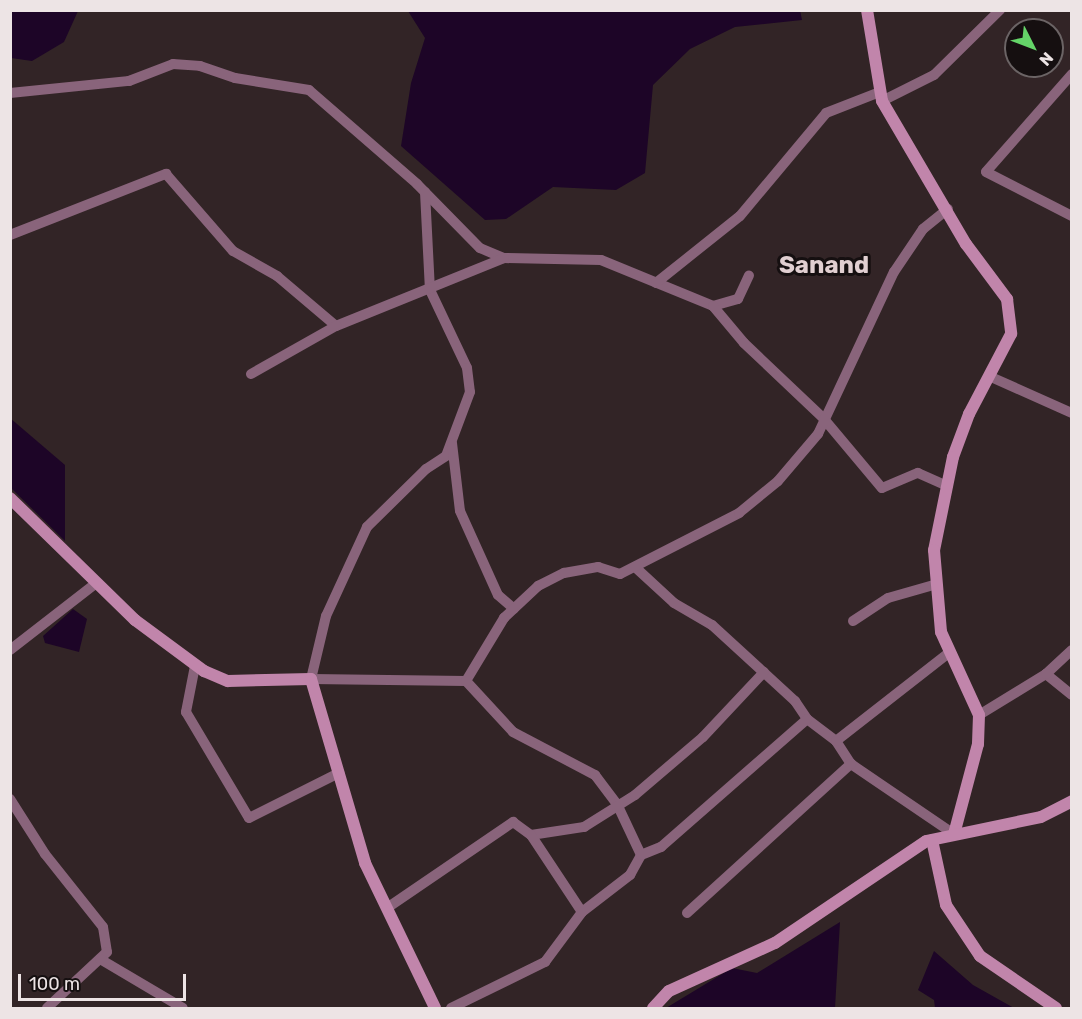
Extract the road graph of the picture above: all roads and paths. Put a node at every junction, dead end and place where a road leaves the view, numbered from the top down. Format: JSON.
{"nodes":[{"id":1,"x":867,"y":10,"type":"edge"},
{"id":2,"x":1000,"y":10,"type":"edge"},
{"id":3,"x":1071,"y":74,"type":"edge"},
{"id":4,"x":10,"y":93,"type":"edge"},
{"id":5,"x":881,"y":97,"type":"junction"},
{"id":6,"x":425,"y":192,"type":"junction"},
{"id":7,"x":948,"y":209,"type":"junction"},
{"id":8,"x":1071,"y":216,"type":"edge"},
{"id":9,"x":10,"y":234,"type":"edge"},
{"id":10,"x":504,"y":258,"type":"junction"},
{"id":11,"x":749,"y":275,"type":"dead end"},
{"id":12,"x":656,"y":283,"type":"junction"},
{"id":13,"x":430,"y":290,"type":"junction"},
{"id":14,"x":713,"y":306,"type":"junction"},
{"id":15,"x":336,"y":326,"type":"junction"},
{"id":16,"x":251,"y":374,"type":"dead end"},
{"id":17,"x":991,"y":377,"type":"junction"},
{"id":18,"x":1071,"y":413,"type":"edge"},
{"id":19,"x":824,"y":419,"type":"junction"},
{"id":20,"x":452,"y":443,"type":"junction"},
{"id":21,"x":947,"y":486,"type":"junction"},
{"id":22,"x":10,"y":498,"type":"edge"},
{"id":23,"x":635,"y":567,"type":"junction"},
{"id":24,"x":95,"y":584,"type":"junction"},
{"id":25,"x":937,"y":584,"type":"junction"},
{"id":26,"x":514,"y":609,"type":"junction"},
{"id":27,"x":853,"y":621,"type":"dead end"},
{"id":28,"x":10,"y":650,"type":"edge"},
{"id":29,"x":1071,"y":650,"type":"edge"},
{"id":30,"x":950,"y":652,"type":"junction"},
{"id":31,"x":195,"y":666,"type":"junction"},
{"id":32,"x":764,"y":672,"type":"junction"},
{"id":33,"x":1046,"y":674,"type":"junction"},
{"id":34,"x":311,"y":679,"type":"junction"},
{"id":35,"x":466,"y":681,"type":"junction"},
{"id":36,"x":1071,"y":695,"type":"edge"},
{"id":37,"x":979,"y":715,"type":"junction"},
{"id":38,"x":807,"y":719,"type":"junction"},
{"id":39,"x":836,"y":741,"type":"junction"},
{"id":40,"x":851,"y":764,"type":"junction"},
{"id":41,"x":339,"y":772,"type":"junction"},
{"id":42,"x":10,"y":799,"type":"edge"},
{"id":43,"x":1071,"y":801,"type":"edge"},
{"id":44,"x":617,"y":804,"type":"junction"},
{"id":45,"x":954,"y":834,"type":"junction"},
{"id":46,"x":531,"y":835,"type":"junction"},
{"id":47,"x":932,"y":840,"type":"junction"},
{"id":48,"x":641,"y":855,"type":"junction"},
{"id":49,"x":387,"y":908,"type":"junction"},
{"id":50,"x":582,"y":912,"type":"junction"},
{"id":51,"x":687,"y":912,"type":"dead end"},
{"id":52,"x":100,"y":959,"type":"junction"},
{"id":53,"x":46,"y":1008,"type":"edge"},
{"id":54,"x":183,"y":1008,"type":"edge"},
{"id":55,"x":435,"y":1008,"type":"edge"},
{"id":56,"x":451,"y":1008,"type":"edge"},
{"id":57,"x":652,"y":1008,"type":"edge"},
{"id":58,"x":1056,"y":1008,"type":"edge"}],
"edges":[{"from":1,"to":5,"type":"street"},
{"from":2,"to":5,"type":"street"},
{"from":3,"to":8,"type":"street"},
{"from":4,"to":6,"type":"street"},
{"from":5,"to":7,"type":"street"},
{"from":5,"to":12,"type":"street"},
{"from":6,"to":10,"type":"street"},
{"from":6,"to":13,"type":"street"},
{"from":7,"to":17,"type":"street"},
{"from":7,"to":19,"type":"street"},
{"from":9,"to":15,"type":"street"},
{"from":10,"to":12,"type":"street"},
{"from":10,"to":13,"type":"street"},
{"from":11,"to":14,"type":"street"},
{"from":12,"to":14,"type":"street"},
{"from":13,"to":15,"type":"street"},
{"from":13,"to":20,"type":"street"},
{"from":14,"to":19,"type":"street"},
{"from":15,"to":16,"type":"street"},
{"from":17,"to":18,"type":"street"},
{"from":17,"to":21,"type":"street"},
{"from":19,"to":21,"type":"street"},
{"from":19,"to":23,"type":"street"},
{"from":20,"to":26,"type":"street"},
{"from":20,"to":34,"type":"street"},
{"from":21,"to":25,"type":"street"},
{"from":22,"to":24,"type":"street"},
{"from":23,"to":26,"type":"street"},
{"from":23,"to":32,"type":"street"},
{"from":24,"to":28,"type":"street"},
{"from":24,"to":31,"type":"street"},
{"from":25,"to":27,"type":"street"},
{"from":25,"to":30,"type":"street"},
{"from":26,"to":35,"type":"street"},
{"from":29,"to":33,"type":"street"},
{"from":30,"to":37,"type":"street"},
{"from":30,"to":39,"type":"street"},
{"from":31,"to":34,"type":"street"},
{"from":31,"to":41,"type":"street"},
{"from":32,"to":38,"type":"street"},
{"from":32,"to":44,"type":"street"},
{"from":33,"to":36,"type":"street"},
{"from":33,"to":37,"type":"street"},
{"from":34,"to":35,"type":"street"},
{"from":34,"to":41,"type":"street"},
{"from":35,"to":44,"type":"street"},
{"from":37,"to":45,"type":"street"},
{"from":38,"to":39,"type":"street"},
{"from":38,"to":48,"type":"street"},
{"from":39,"to":40,"type":"street"},
{"from":40,"to":45,"type":"street"},
{"from":40,"to":51,"type":"street"},
{"from":41,"to":49,"type":"street"},
{"from":42,"to":52,"type":"street"},
{"from":43,"to":45,"type":"street"},
{"from":44,"to":46,"type":"street"},
{"from":44,"to":48,"type":"street"},
{"from":45,"to":47,"type":"street"},
{"from":46,"to":49,"type":"street"},
{"from":46,"to":50,"type":"street"},
{"from":47,"to":57,"type":"street"},
{"from":47,"to":58,"type":"street"},
{"from":48,"to":50,"type":"street"},
{"from":49,"to":55,"type":"street"},
{"from":50,"to":56,"type":"street"},
{"from":52,"to":53,"type":"street"},
{"from":52,"to":54,"type":"street"}]}
